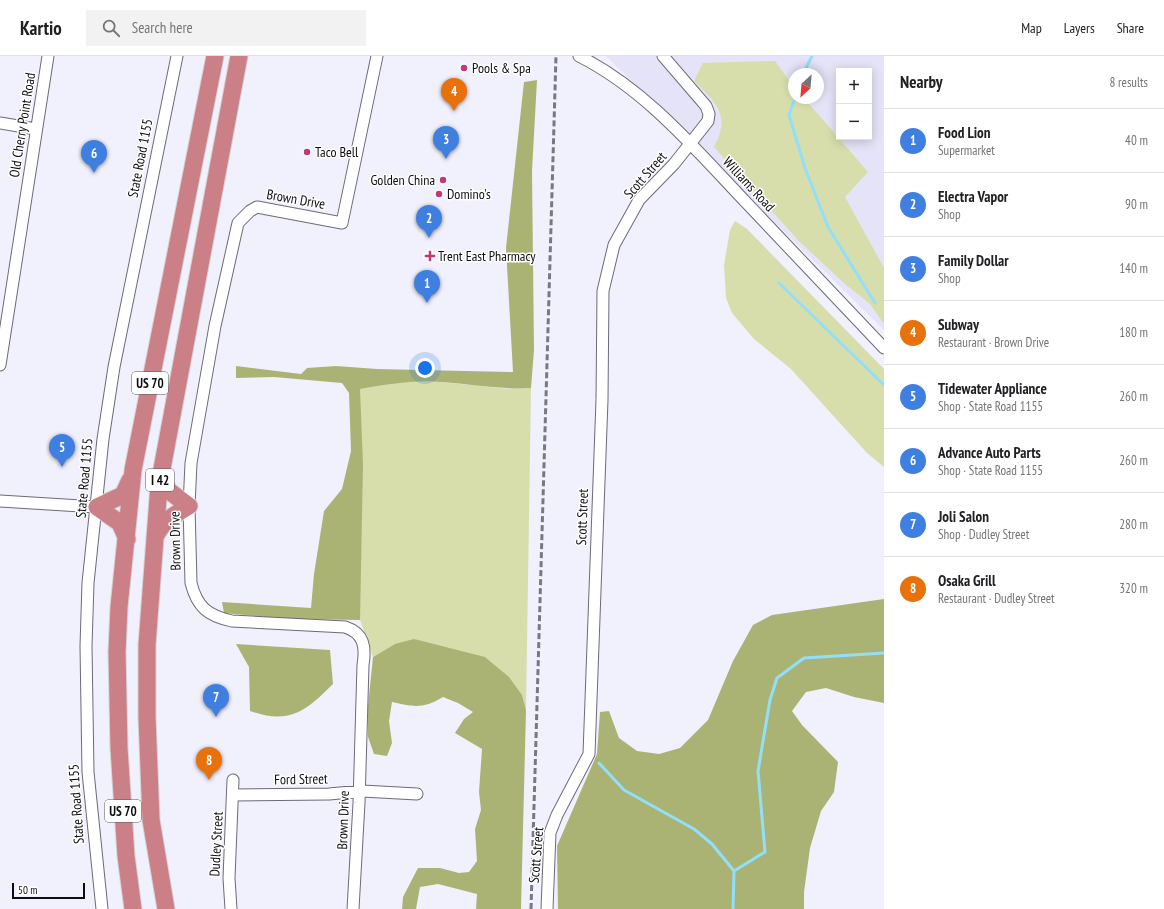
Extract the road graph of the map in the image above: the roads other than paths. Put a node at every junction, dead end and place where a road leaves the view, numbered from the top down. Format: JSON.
{"nodes":[{"id":1,"x":48,"y":56,"type":"edge"},
{"id":2,"x":176,"y":56,"type":"edge"},
{"id":3,"x":215,"y":56,"type":"edge"},
{"id":4,"x":239,"y":56,"type":"edge"},
{"id":5,"x":377,"y":56,"type":"edge"},
{"id":6,"x":579,"y":56,"type":"edge"},
{"id":7,"x":663,"y":56,"type":"edge"},
{"id":8,"x":0,"y":123,"type":"edge"},
{"id":9,"x":36,"y":129,"type":"junction"},
{"id":10,"x":689,"y":143,"type":"junction"},
{"id":11,"x":884,"y":348,"type":"edge"},
{"id":12,"x":0,"y":365,"type":"edge"},
{"id":13,"x":133,"y":470,"type":"junction"},
{"id":14,"x":160,"y":477,"type":"junction"},
{"id":15,"x":0,"y":501,"type":"edge"},
{"id":16,"x":189,"y":506,"type":"junction"},
{"id":17,"x":97,"y":507,"type":"junction"},
{"id":18,"x":155,"y":538,"type":"junction"},
{"id":19,"x":127,"y":539,"type":"junction"},
{"id":20,"x":233,"y":780,"type":"dead end"},
{"id":21,"x":359,"y":792,"type":"junction"},
{"id":22,"x":417,"y":794,"type":"dead end"},
{"id":23,"x":233,"y":795,"type":"junction"},
{"id":24,"x":102,"y":909,"type":"edge"},
{"id":25,"x":133,"y":909,"type":"edge"},
{"id":26,"x":166,"y":909,"type":"edge"},
{"id":27,"x":231,"y":909,"type":"edge"},
{"id":28,"x":353,"y":909,"type":"edge"},
{"id":29,"x":547,"y":909,"type":"edge"}],
"edges":[{"from":1,"to":9,"type":"street","name":"Old Cherry Point Road"},
{"from":2,"to":17,"type":"street","name":"State Road 1155"},
{"from":3,"to":13,"type":"highway","number":"US 70"},
{"from":4,"to":14,"type":"highway","number":"I 42"},
{"from":5,"to":16,"type":"street","name":"Brown Drive"},
{"from":6,"to":10,"type":"street","name":"Williams Road"},
{"from":7,"to":10,"type":"street","name":"Scott Street"},
{"from":8,"to":9,"type":"street"},
{"from":9,"to":12,"type":"street","name":"Old Cherry Point Road"},
{"from":10,"to":11,"type":"street","name":"Williams Road"},
{"from":10,"to":29,"type":"street","name":"Scott Street"},
{"from":13,"to":17,"type":"highway"},
{"from":13,"to":19,"type":"highway","number":"US 70"},
{"from":14,"to":16,"type":"highway"},
{"from":14,"to":18,"type":"highway","number":"I 42"},
{"from":15,"to":17,"type":"street"},
{"from":16,"to":18,"type":"highway"},
{"from":16,"to":21,"type":"street","name":"Brown Drive"},
{"from":17,"to":19,"type":"highway"},
{"from":17,"to":24,"type":"street","name":"State Road 1155"},
{"from":18,"to":26,"type":"highway","number":"I 42"},
{"from":19,"to":25,"type":"highway","number":"US 70"},
{"from":20,"to":23,"type":"street","name":"Dudley Street"},
{"from":21,"to":22,"type":"street","name":"Ford Street"},
{"from":21,"to":23,"type":"street","name":"Ford Street"},
{"from":21,"to":28,"type":"street","name":"Brown Drive"},
{"from":23,"to":27,"type":"street","name":"Dudley Street"}]}
